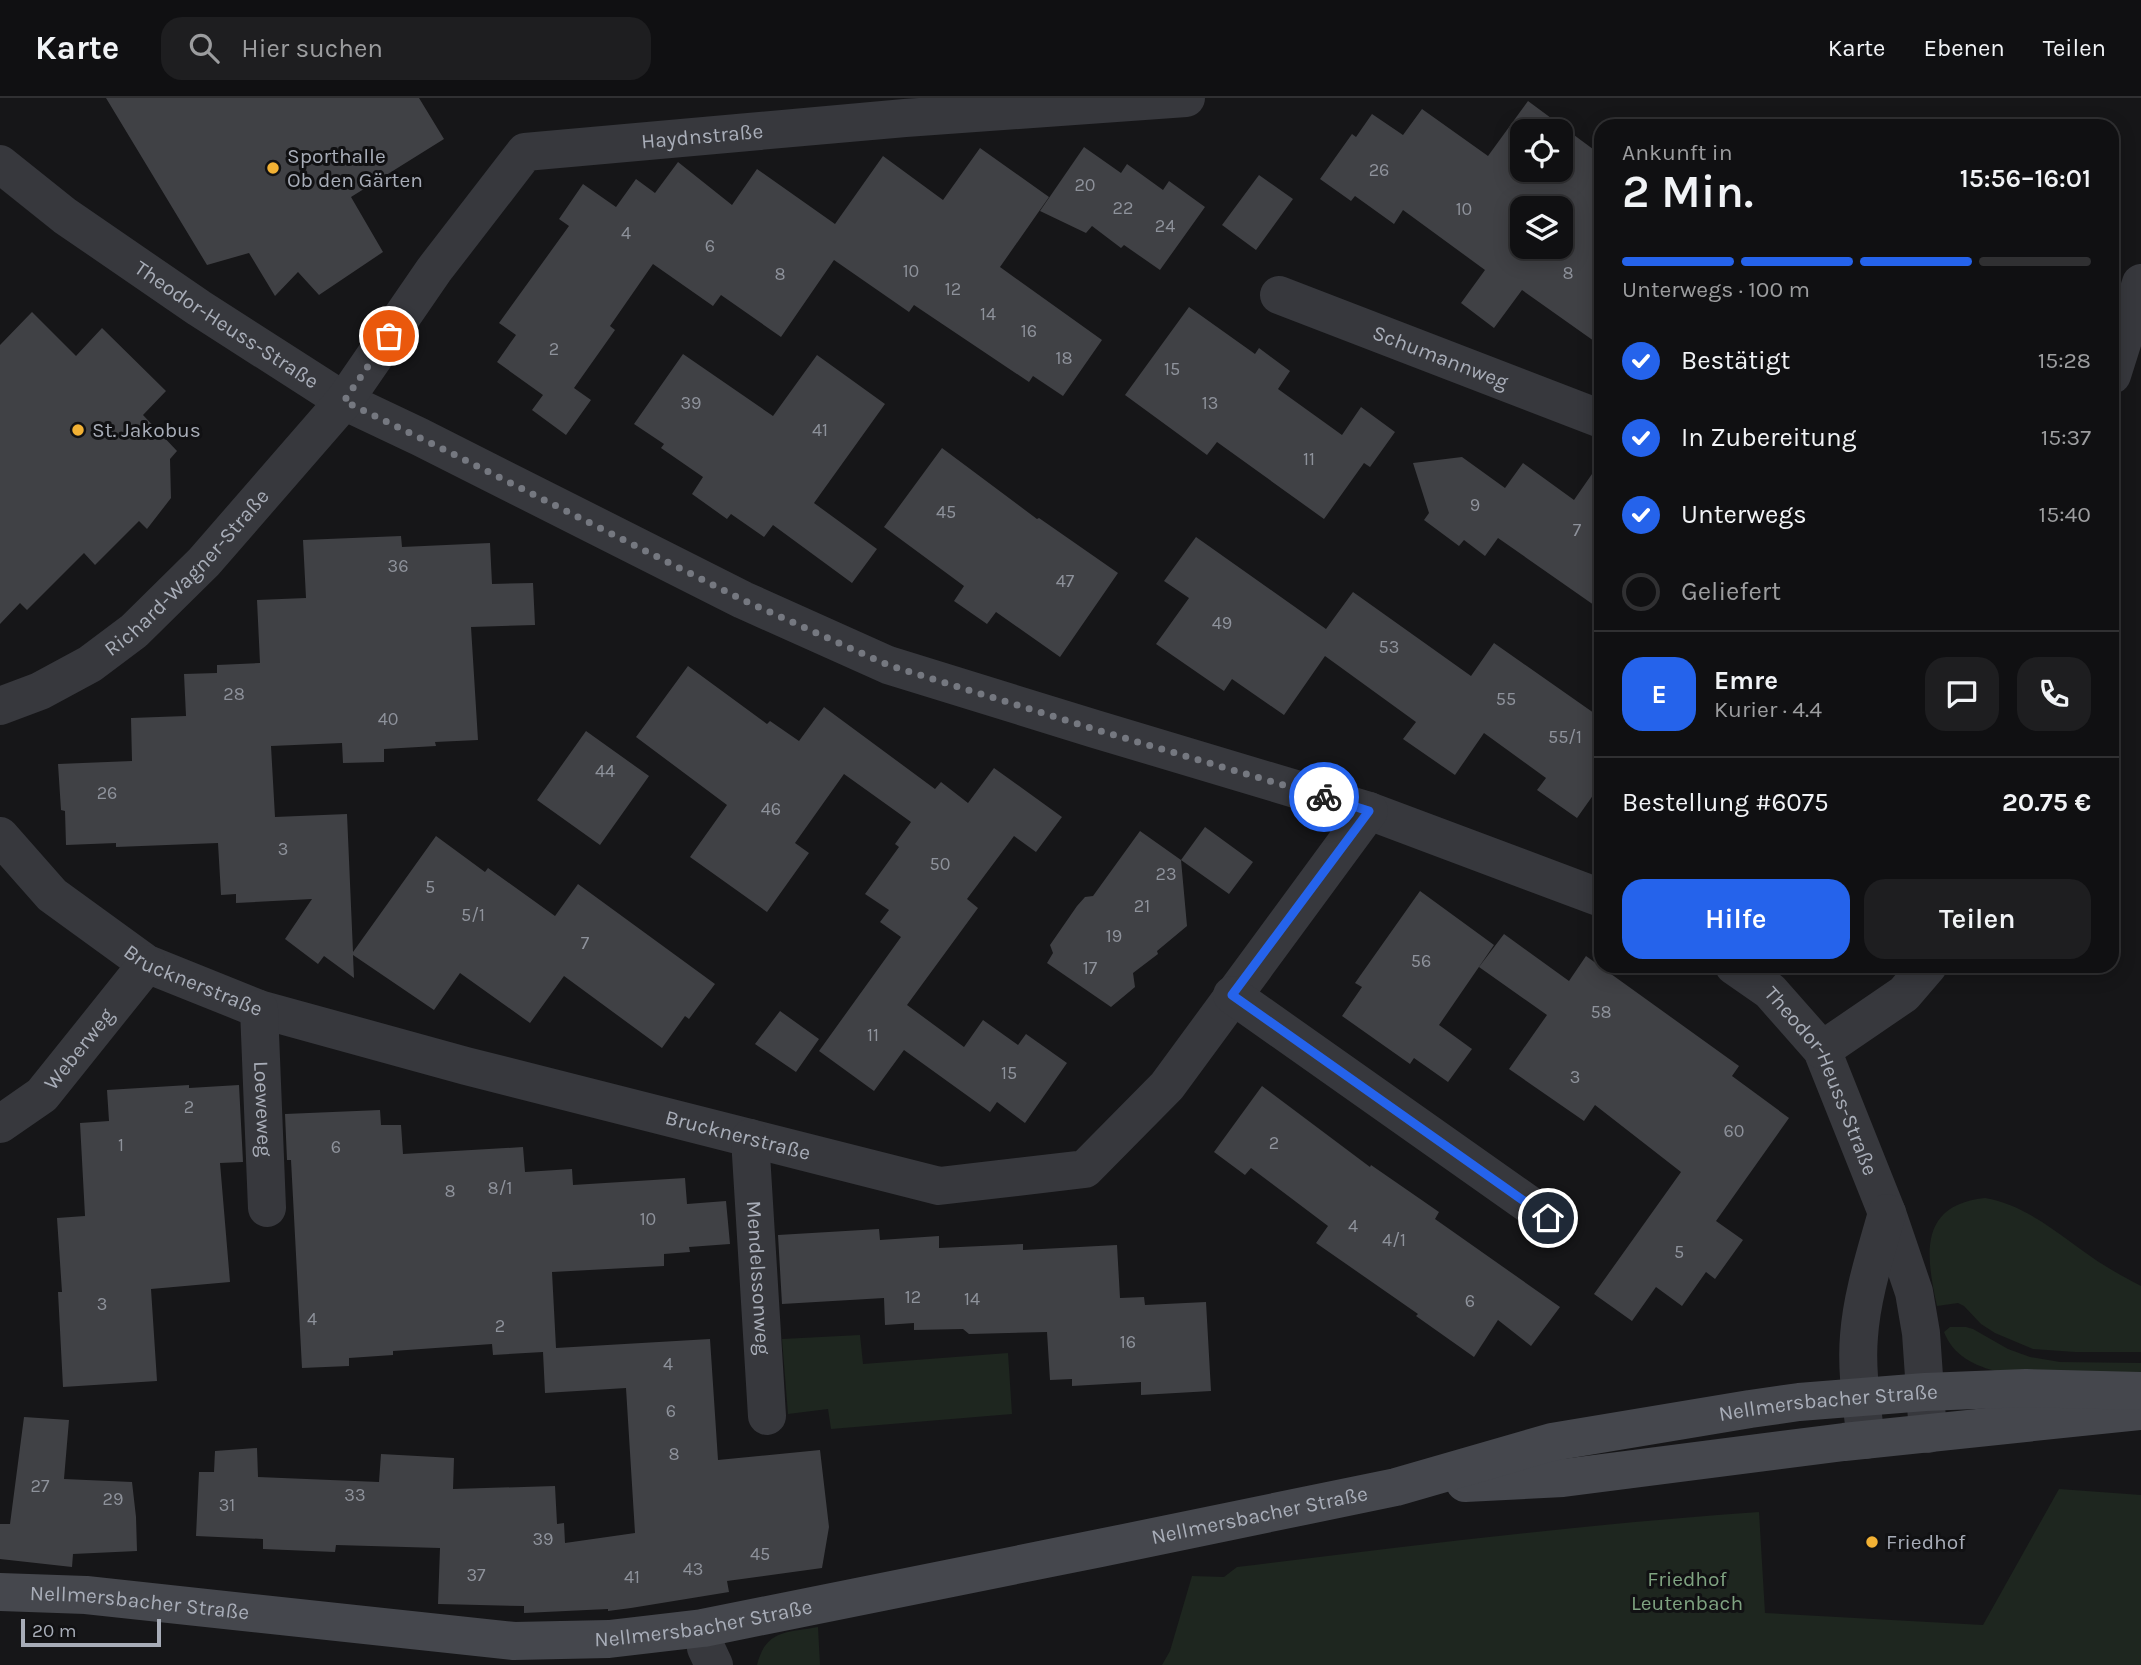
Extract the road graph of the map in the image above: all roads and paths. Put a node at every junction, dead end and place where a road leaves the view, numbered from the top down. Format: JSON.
{"nodes":[{"id":1,"x":1186,"y":98,"type":"edge"},
{"id":2,"x":0,"y":164,"type":"edge"},
{"id":3,"x":2141,"y":283,"type":"edge"},
{"id":4,"x":1279,"y":295,"type":"dead end"},
{"id":5,"x":2119,"y":353,"type":"edge"},
{"id":6,"x":344,"y":401,"type":"junction"},
{"id":7,"x":1594,"y":416,"type":"edge"},
{"id":8,"x":0,"y":706,"type":"edge"},
{"id":9,"x":1369,"y":811,"type":"junction"},
{"id":10,"x":0,"y":836,"type":"edge"},
{"id":11,"x":1594,"y":895,"type":"edge"},
{"id":12,"x":147,"y":964,"type":"junction"},
{"id":13,"x":1744,"y":973,"type":"edge"},
{"id":14,"x":1921,"y":973,"type":"edge"},
{"id":15,"x":1232,"y":995,"type":"junction"},
{"id":16,"x":259,"y":1009,"type":"junction"},
{"id":17,"x":1822,"y":1050,"type":"junction"},
{"id":18,"x":0,"y":1124,"type":"edge"},
{"id":19,"x":750,"y":1138,"type":"junction"},
{"id":20,"x":267,"y":1208,"type":"dead end"},
{"id":21,"x":1887,"y":1213,"type":"junction"},
{"id":22,"x":1548,"y":1218,"type":"dead end"},
{"id":23,"x":2141,"y":1391,"type":"edge"},
{"id":24,"x":1925,"y":1392,"type":"junction"},
{"id":25,"x":1862,"y":1396,"type":"junction"},
{"id":26,"x":2141,"y":1410,"type":"edge"},
{"id":27,"x":767,"y":1416,"type":"dead end"},
{"id":28,"x":1928,"y":1434,"type":"junction"},
{"id":29,"x":1866,"y":1440,"type":"junction"},
{"id":30,"x":1396,"y":1487,"type":"junction"},
{"id":31,"x":0,"y":1592,"type":"edge"},
{"id":32,"x":703,"y":1628,"type":"junction"},
{"id":33,"x":714,"y":1665,"type":"edge"}],
"edges":[{"from":1,"to":6,"type":"street","name":"Haydnstraße"},
{"from":2,"to":6,"type":"street","name":"Theodor-Heuss-Straße"},
{"from":3,"to":5,"type":"street"},
{"from":4,"to":7,"type":"street","name":"Schumannweg"},
{"from":6,"to":8,"type":"street","name":"Richard-Wagner-Straße"},
{"from":6,"to":9,"type":"street","name":"Theodor-Heuss-Straße"},
{"from":9,"to":11,"type":"street","name":"Theodor-Heuss-Straße"},
{"from":9,"to":15,"type":"street","name":"Brucknerstraße"},
{"from":10,"to":12,"type":"street","name":"Brucknerstraße"},
{"from":12,"to":16,"type":"street","name":"Brucknerstraße"},
{"from":12,"to":18,"type":"street","name":"Weberweg"},
{"from":13,"to":17,"type":"street","name":"Theodor-Heuss-Straße"},
{"from":14,"to":17,"type":"street"},
{"from":15,"to":19,"type":"street","name":"Brucknerstraße"},
{"from":15,"to":22,"type":"street"},
{"from":16,"to":19,"type":"street","name":"Brucknerstraße"},
{"from":16,"to":20,"type":"street","name":"Loeweweg"},
{"from":17,"to":21,"type":"street","name":"Theodor-Heuss-Straße"},
{"from":19,"to":27,"type":"street","name":"Mendelssonweg"},
{"from":21,"to":24,"type":"street","name":"Theodor-Heuss-Straße"},
{"from":21,"to":25,"type":"street"},
{"from":23,"to":24,"type":"street","name":"Nellmersbacher Straße"},
{"from":24,"to":25,"type":"street","name":"Nellmersbacher Straße"},
{"from":24,"to":28,"type":"street","name":"Theodor-Heuss-Straße"},
{"from":25,"to":29,"type":"street"},
{"from":25,"to":30,"type":"street","name":"Nellmersbacher Straße"},
{"from":26,"to":28,"type":"street","name":"Nellmersbacher Straße"},
{"from":28,"to":29,"type":"street","name":"Nellmersbacher Straße"},
{"from":29,"to":30,"type":"street","name":"Nellmersbacher Straße"},
{"from":30,"to":32,"type":"street","name":"Nellmersbacher Straße"},
{"from":31,"to":32,"type":"street","name":"Nellmersbacher Straße"},
{"from":32,"to":33,"type":"street"}]}
